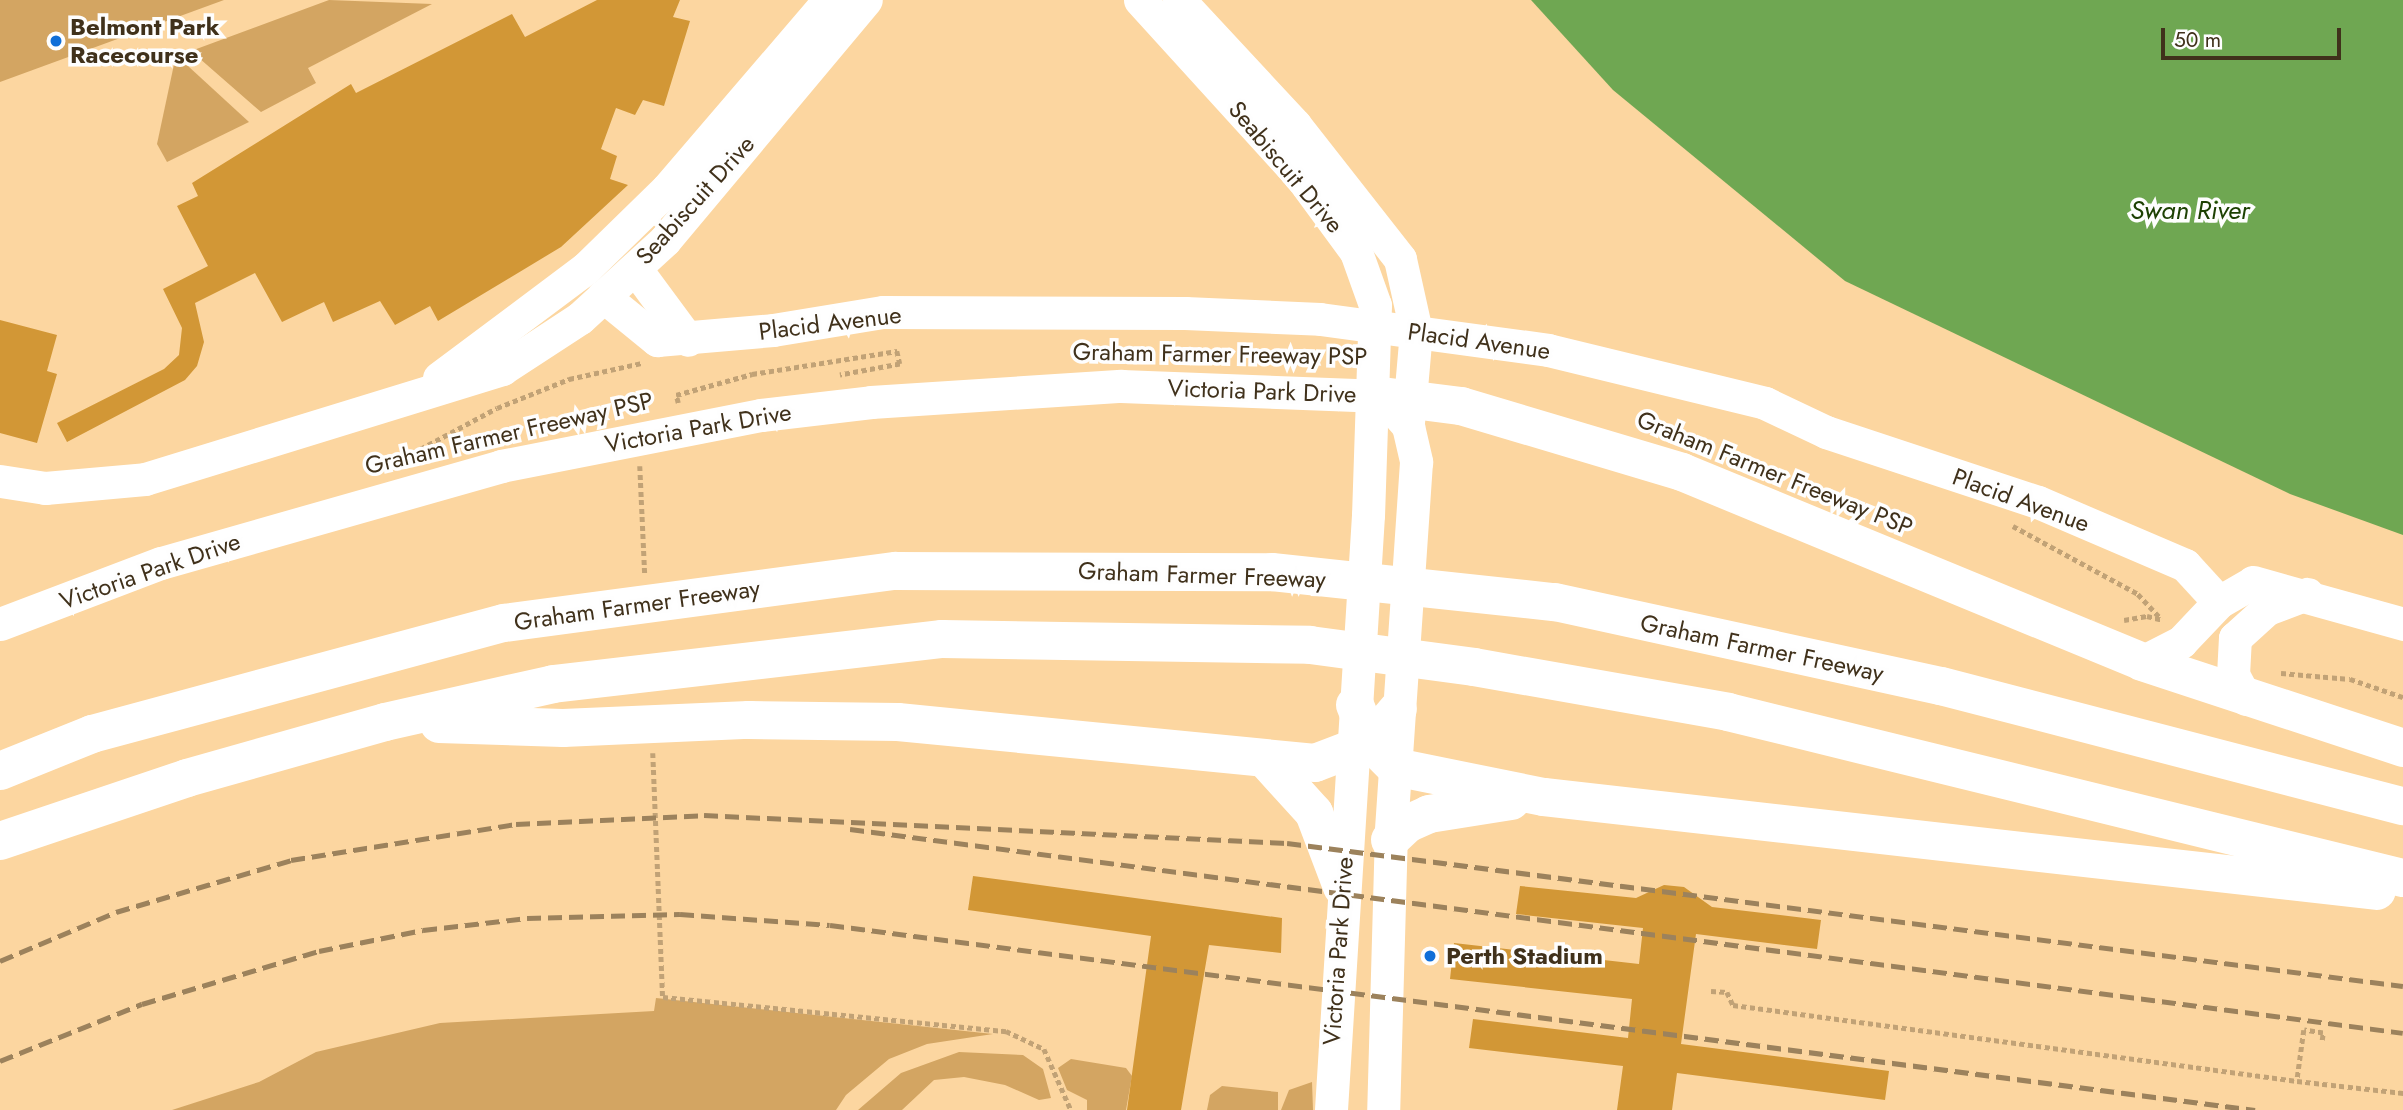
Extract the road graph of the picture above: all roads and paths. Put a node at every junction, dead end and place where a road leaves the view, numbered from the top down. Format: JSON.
{"nodes":[{"id":1,"x":829,"y":0,"type":"edge"},
{"id":2,"x":866,"y":0,"type":"edge"},
{"id":3,"x":1140,"y":0,"type":"edge"},
{"id":4,"x":1179,"y":0,"type":"edge"},
{"id":5,"x":635,"y":268,"type":"junction"},
{"id":6,"x":603,"y":296,"type":"junction"},
{"id":7,"x":688,"y":340,"type":"junction"},
{"id":8,"x":752,"y":374,"type":"dead end"},
{"id":9,"x":417,"y":393,"type":"junction"},
{"id":10,"x":1393,"y":405,"type":"junction"},
{"id":11,"x":680,"y":411,"type":"dead end"},
{"id":12,"x":0,"y":481,"type":"edge"},
{"id":13,"x":1369,"y":501,"type":"junction"},
{"id":14,"x":2307,"y":594,"type":"junction"},
{"id":15,"x":2219,"y":602,"type":"junction"},
{"id":16,"x":2116,"y":622,"type":"dead end"},
{"id":17,"x":0,"y":624,"type":"edge"},
{"id":18,"x":2403,"y":624,"type":"edge"},
{"id":19,"x":2181,"y":642,"type":"junction"},
{"id":20,"x":2142,"y":662,"type":"junction"},
{"id":21,"x":2239,"y":682,"type":"junction"},
{"id":22,"x":2403,"y":696,"type":"edge"},
{"id":23,"x":1355,"y":705,"type":"joint"},
{"id":24,"x":1398,"y":709,"type":"joint"},
{"id":25,"x":385,"y":722,"type":"junction"},
{"id":26,"x":2403,"y":748,"type":"edge"},
{"id":27,"x":1372,"y":754,"type":"junction"},
{"id":28,"x":1266,"y":760,"type":"junction"},
{"id":29,"x":0,"y":771,"type":"edge"},
{"id":30,"x":1544,"y":797,"type":"junction"},
{"id":31,"x":2403,"y":806,"type":"edge"},
{"id":32,"x":1333,"y":827,"type":"junction"},
{"id":33,"x":1393,"y":834,"type":"junction"},
{"id":34,"x":0,"y":841,"type":"edge"},
{"id":35,"x":2403,"y":877,"type":"edge"},
{"id":36,"x":1342,"y":887,"type":"joint"},
{"id":37,"x":2403,"y":894,"type":"edge"},
{"id":38,"x":1711,"y":991,"type":"dead end"},
{"id":39,"x":1006,"y":1031,"type":"dead end"},
{"id":40,"x":2322,"y":1040,"type":"dead end"},
{"id":41,"x":2297,"y":1081,"type":"junction"},
{"id":42,"x":2403,"y":1093,"type":"edge"},
{"id":43,"x":1331,"y":1108,"type":"edge"},
{"id":44,"x":1071,"y":1110,"type":"edge"},
{"id":45,"x":1383,"y":1110,"type":"edge"}],
"edges":[{"from":1,"to":9,"type":"street","name":"Seabiscuit Drive"},
{"from":2,"to":5,"type":"street","name":"Seabiscuit Drive"},
{"from":3,"to":10,"type":"street","name":"Seabiscuit Drive"},
{"from":4,"to":10,"type":"street","name":"Seabiscuit Drive"},
{"from":5,"to":6,"type":"street","name":"Seabiscuit Drive"},
{"from":5,"to":7,"type":"street"},
{"from":6,"to":7,"type":"street","name":"Placid Avenue"},
{"from":6,"to":9,"type":"street","name":"Seabiscuit Drive"},
{"from":7,"to":15,"type":"street","name":"Placid Avenue"},
{"from":8,"to":11,"type":"path"},
{"from":9,"to":12,"type":"street","name":"Seabiscuit Drive"},
{"from":10,"to":13,"type":"street"},
{"from":10,"to":13,"type":"street","name":"Seabiscuit Drive"},
{"from":10,"to":17,"type":"street","name":"Victoria Park Drive"},
{"from":10,"to":20,"type":"highway"},
{"from":10,"to":24,"type":"street"},
{"from":13,"to":23,"type":"street"},
{"from":14,"to":15,"type":"street"},
{"from":14,"to":18,"type":"street"},
{"from":14,"to":21,"type":"street"},
{"from":15,"to":19,"type":"street"},
{"from":16,"to":19,"type":"path"},
{"from":19,"to":20,"type":"street"},
{"from":20,"to":21,"type":"highway"},
{"from":21,"to":22,"type":"path"},
{"from":21,"to":26,"type":"highway"},
{"from":23,"to":27,"type":"highway"},
{"from":24,"to":27,"type":"highway"},
{"from":25,"to":28,"type":"highway"},
{"from":25,"to":34,"type":"highway"},
{"from":25,"to":35,"type":"highway"},
{"from":27,"to":28,"type":"highway"},
{"from":27,"to":30,"type":"highway"},
{"from":27,"to":32,"type":"street","name":"Victoria Park Drive"},
{"from":27,"to":33,"type":"street","name":"Victoria Park Drive"},
{"from":28,"to":32,"type":"highway"},
{"from":29,"to":31,"type":"highway","name":"Graham Farmer Freeway"},
{"from":30,"to":33,"type":"highway"},
{"from":30,"to":37,"type":"highway"},
{"from":32,"to":36,"type":"highway"},
{"from":33,"to":45,"type":"street","name":"Victoria Park Drive"},
{"from":36,"to":43,"type":"street","name":"Victoria Park Drive"},
{"from":38,"to":41,"type":"path"},
{"from":39,"to":44,"type":"path"},
{"from":40,"to":41,"type":"path"},
{"from":41,"to":42,"type":"path"}]}
